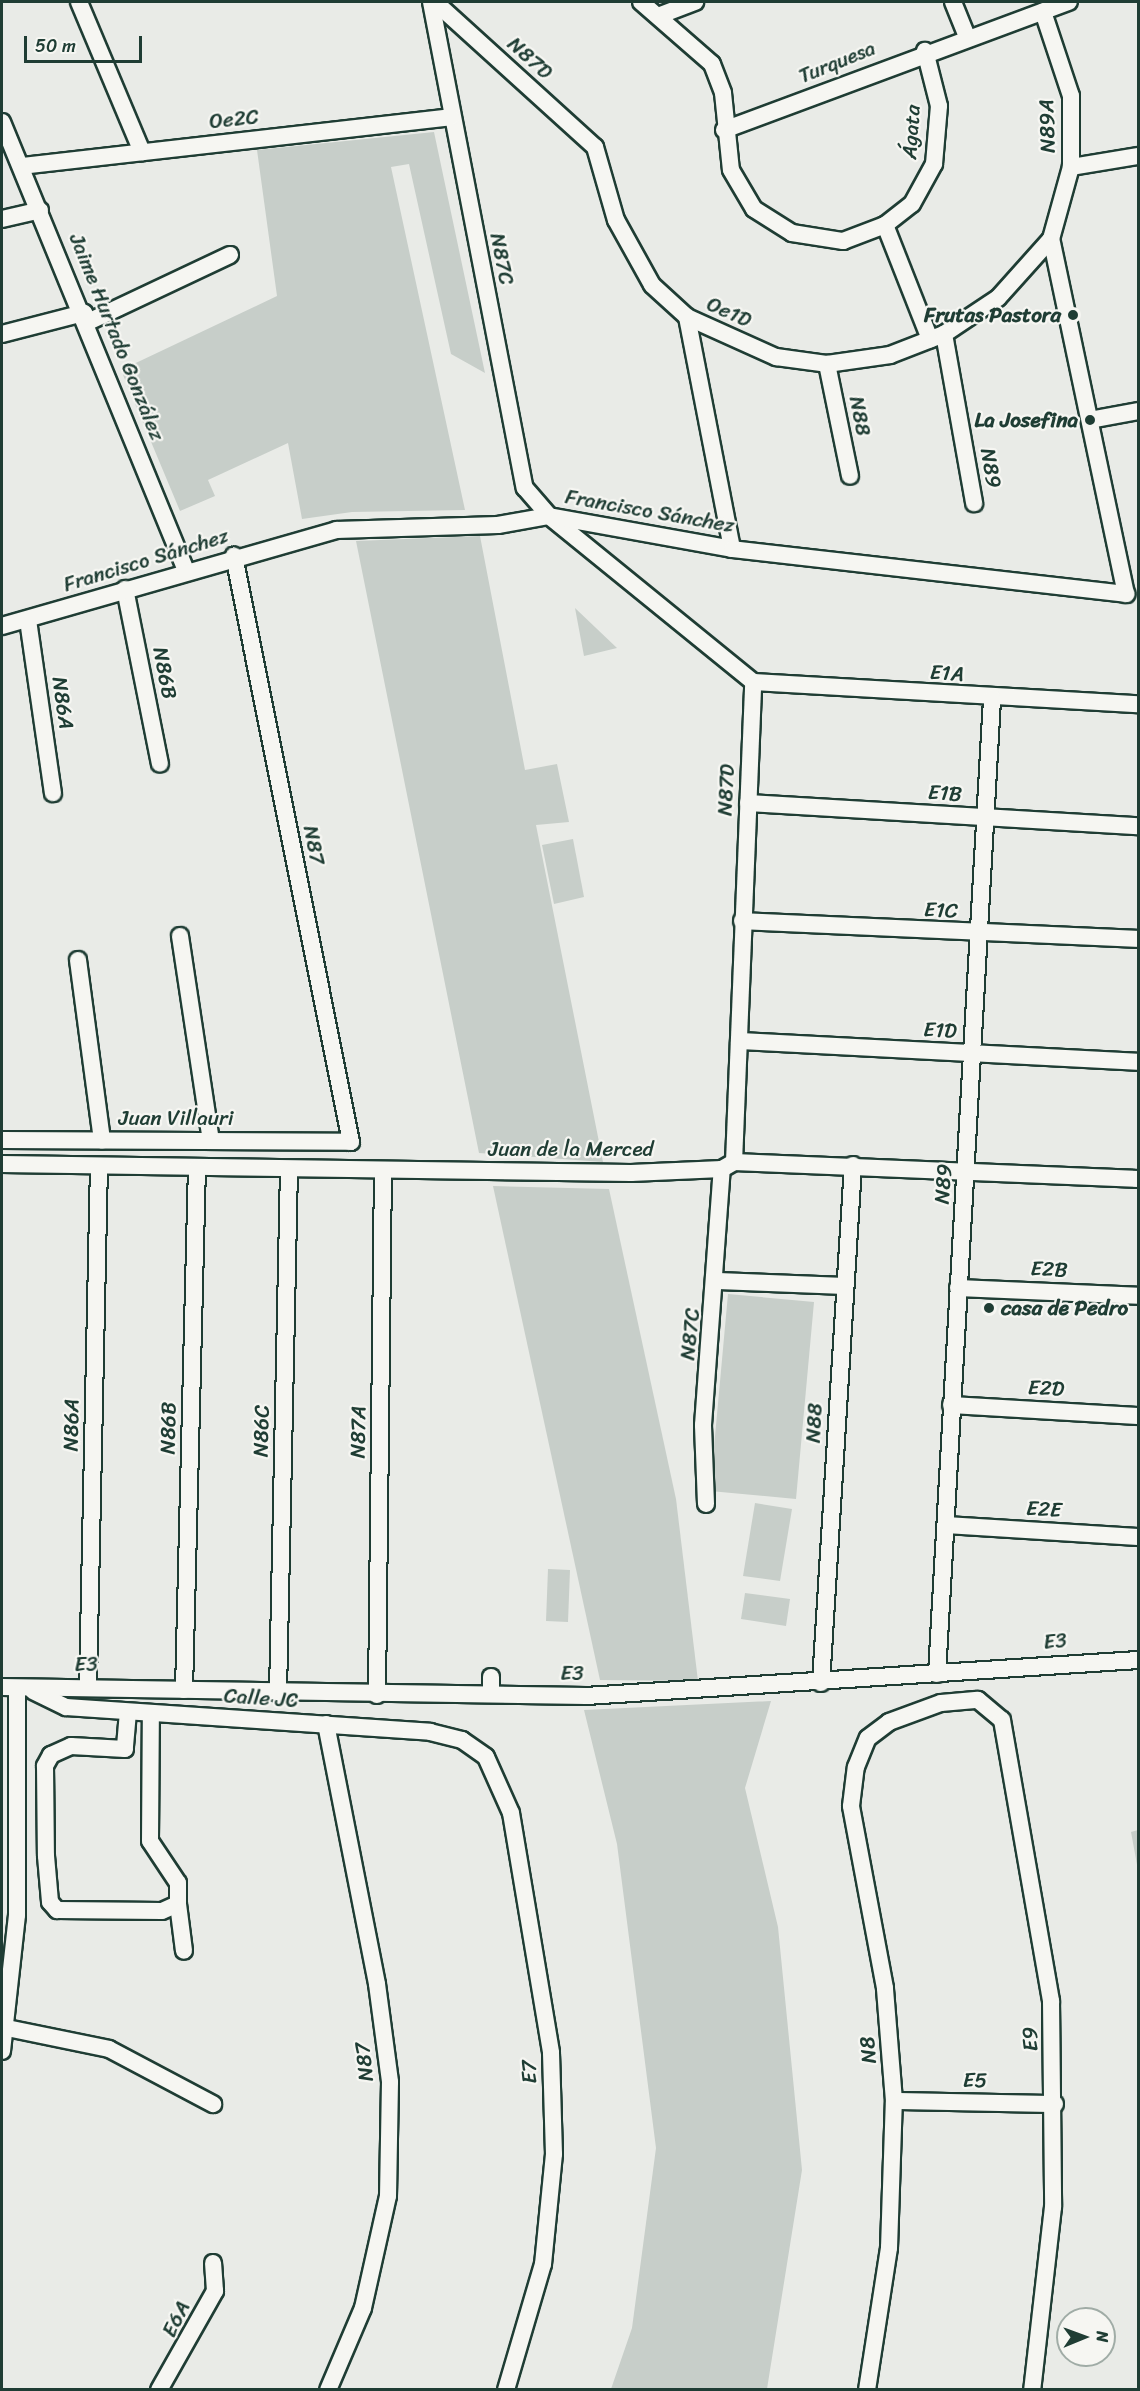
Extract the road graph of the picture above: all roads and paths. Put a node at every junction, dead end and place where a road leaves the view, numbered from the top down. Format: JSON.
{"nodes":[{"id":1,"x":79,"y":2,"type":"edge"},
{"id":2,"x":433,"y":2,"type":"edge"},
{"id":3,"x":641,"y":2,"type":"edge"},
{"id":4,"x":695,"y":2,"type":"edge"},
{"id":5,"x":953,"y":2,"type":"edge"},
{"id":6,"x":1069,"y":2,"type":"edge"},
{"id":7,"x":1043,"y":12,"type":"junction"},
{"id":8,"x":658,"y":16,"type":"junction"},
{"id":9,"x":967,"y":37,"type":"junction"},
{"id":10,"x":925,"y":51,"type":"junction"},
{"id":11,"x":451,"y":117,"type":"junction"},
{"id":12,"x":2,"y":122,"type":"edge"},
{"id":13,"x":724,"y":130,"type":"junction"},
{"id":14,"x":595,"y":147,"type":"joint"},
{"id":15,"x":8,"y":149,"type":"edge"},
{"id":16,"x":142,"y":152,"type":"junction"},
{"id":17,"x":1138,"y":156,"type":"edge"},
{"id":18,"x":22,"y":166,"type":"junction"},
{"id":19,"x":1071,"y":167,"type":"junction"},
{"id":20,"x":40,"y":210,"type":"junction"},
{"id":21,"x":2,"y":219,"type":"edge"},
{"id":22,"x":885,"y":225,"type":"junction"},
{"id":23,"x":1051,"y":239,"type":"junction"},
{"id":24,"x":230,"y":255,"type":"dead end"},
{"id":25,"x":687,"y":317,"type":"junction"},
{"id":26,"x":86,"y":318,"type":"junction"},
{"id":27,"x":2,"y":334,"type":"edge"},
{"id":28,"x":937,"y":336,"type":"junction"},
{"id":29,"x":827,"y":364,"type":"junction"},
{"id":30,"x":1138,"y":411,"type":"edge"},
{"id":31,"x":1090,"y":420,"type":"junction"},
{"id":32,"x":850,"y":476,"type":"dead end"},
{"id":33,"x":974,"y":503,"type":"dead end"},
{"id":34,"x":549,"y":516,"type":"junction"},
{"id":35,"x":732,"y":549,"type":"junction"},
{"id":36,"x":234,"y":556,"type":"junction"},
{"id":37,"x":186,"y":570,"type":"junction"},
{"id":38,"x":126,"y":589,"type":"junction"},
{"id":39,"x":28,"y":620,"type":"junction"},
{"id":40,"x":2,"y":626,"type":"edge"},
{"id":41,"x":753,"y":682,"type":"junction"},
{"id":42,"x":992,"y":698,"type":"junction"},
{"id":43,"x":1138,"y":704,"type":"edge"},
{"id":44,"x":160,"y":764,"type":"dead end"},
{"id":45,"x":54,"y":793,"type":"dead end"},
{"id":46,"x":748,"y":803,"type":"junction"},
{"id":47,"x":985,"y":818,"type":"junction"},
{"id":48,"x":1138,"y":826,"type":"edge"},
{"id":49,"x":742,"y":921,"type":"junction"},
{"id":50,"x":980,"y":934,"type":"junction"},
{"id":51,"x":180,"y":936,"type":"dead end"},
{"id":52,"x":1138,"y":939,"type":"edge"},
{"id":53,"x":78,"y":960,"type":"dead end"},
{"id":54,"x":739,"y":1041,"type":"junction"},
{"id":55,"x":972,"y":1054,"type":"junction"},
{"id":56,"x":1138,"y":1062,"type":"edge"},
{"id":57,"x":2,"y":1140,"type":"edge"},
{"id":58,"x":102,"y":1140,"type":"junction"},
{"id":59,"x":211,"y":1140,"type":"junction"},
{"id":60,"x":351,"y":1142,"type":"joint"},
{"id":61,"x":2,"y":1164,"type":"edge"},
{"id":62,"x":853,"y":1164,"type":"junction"},
{"id":63,"x":99,"y":1166,"type":"junction"},
{"id":64,"x":728,"y":1166,"type":"junction"},
{"id":65,"x":197,"y":1167,"type":"junction"},
{"id":66,"x":289,"y":1170,"type":"junction"},
{"id":67,"x":383,"y":1170,"type":"junction"},
{"id":68,"x":967,"y":1170,"type":"junction"},
{"id":69,"x":1138,"y":1179,"type":"edge"},
{"id":70,"x":718,"y":1281,"type":"junction"},
{"id":71,"x":845,"y":1286,"type":"junction"},
{"id":72,"x":958,"y":1288,"type":"junction"},
{"id":73,"x":1138,"y":1296,"type":"edge"},
{"id":74,"x":951,"y":1405,"type":"junction"},
{"id":75,"x":1138,"y":1416,"type":"edge"},
{"id":76,"x":706,"y":1503,"type":"dead end"},
{"id":77,"x":946,"y":1525,"type":"junction"},
{"id":78,"x":1138,"y":1537,"type":"edge"},
{"id":79,"x":1138,"y":1660,"type":"edge"},
{"id":80,"x":937,"y":1674,"type":"junction"},
{"id":81,"x":821,"y":1683,"type":"junction"},
{"id":82,"x":88,"y":1685,"type":"junction"},
{"id":83,"x":11,"y":1688,"type":"edge"},
{"id":84,"x":184,"y":1689,"type":"junction"},
{"id":85,"x":278,"y":1693,"type":"junction"},
{"id":86,"x":377,"y":1695,"type":"junction"},
{"id":87,"x":978,"y":1700,"type":"joint"},
{"id":88,"x":128,"y":1712,"type":"junction"},
{"id":89,"x":151,"y":1713,"type":"junction"},
{"id":90,"x":326,"y":1724,"type":"junction"},
{"id":91,"x":486,"y":1757,"type":"joint"},
{"id":92,"x":178,"y":1904,"type":"junction"},
{"id":93,"x":183,"y":1951,"type":"dead end"},
{"id":94,"x":7,"y":2028,"type":"junction"},
{"id":95,"x":2,"y":2051,"type":"edge"},
{"id":96,"x":894,"y":2101,"type":"junction"},
{"id":97,"x":213,"y":2104,"type":"dead end"},
{"id":98,"x":1055,"y":2104,"type":"junction"},
{"id":99,"x":213,"y":2263,"type":"dead end"},
{"id":100,"x":164,"y":2388,"type":"edge"},
{"id":101,"x":328,"y":2390,"type":"edge"},
{"id":102,"x":506,"y":2390,"type":"edge"},
{"id":103,"x":867,"y":2390,"type":"edge"},
{"id":104,"x":1032,"y":2390,"type":"edge"}],
"edges":[{"from":1,"to":16,"type":"street"},
{"from":2,"to":11,"type":"street","name":"N87C"},
{"from":2,"to":14,"type":"street","name":"N87D"},
{"from":3,"to":8,"type":"street"},
{"from":4,"to":8,"type":"street"},
{"from":5,"to":9,"type":"street"},
{"from":6,"to":7,"type":"street","name":"Turquesa"},
{"from":7,"to":9,"type":"street","name":"Turquesa"},
{"from":7,"to":19,"type":"street","name":"N89A"},
{"from":8,"to":13,"type":"street"},
{"from":9,"to":10,"type":"street","name":"Turquesa"},
{"from":10,"to":13,"type":"street","name":"Turquesa"},
{"from":10,"to":22,"type":"street","name":"Ágata"},
{"from":11,"to":16,"type":"street","name":"Oe2C"},
{"from":11,"to":34,"type":"street","name":"N87C"},
{"from":12,"to":15,"type":"street","name":"Jaime Hurtado González"},
{"from":13,"to":22,"type":"street","name":"Ágata"},
{"from":14,"to":25,"type":"street","name":"Oe1D"},
{"from":15,"to":18,"type":"street","name":"Jaime Hurtado González"},
{"from":16,"to":18,"type":"street","name":"Oe2C"},
{"from":17,"to":19,"type":"street"},
{"from":18,"to":20,"type":"street","name":"Jaime Hurtado González"},
{"from":19,"to":23,"type":"street","name":"N89A"},
{"from":20,"to":21,"type":"street"},
{"from":20,"to":26,"type":"street","name":"Jaime Hurtado González"},
{"from":22,"to":28,"type":"street","name":"N89"},
{"from":23,"to":28,"type":"street","name":"N89A"},
{"from":23,"to":31,"type":"street","name":"N89A"},
{"from":24,"to":26,"type":"street"},
{"from":25,"to":29,"type":"street","name":"Oe1D"},
{"from":25,"to":35,"type":"street"},
{"from":26,"to":27,"type":"street"},
{"from":26,"to":37,"type":"street","name":"Jaime Hurtado González"},
{"from":28,"to":29,"type":"street","name":"Oe1D"},
{"from":28,"to":33,"type":"street","name":"N89"},
{"from":29,"to":32,"type":"street","name":"N88"},
{"from":30,"to":31,"type":"street"},
{"from":31,"to":35,"type":"street","name":"Francisco Sánchez"},
{"from":34,"to":35,"type":"street","name":"Francisco Sánchez"},
{"from":34,"to":36,"type":"street","name":"Francisco Sánchez"},
{"from":34,"to":41,"type":"street"},
{"from":36,"to":37,"type":"street","name":"Francisco Sánchez"},
{"from":36,"to":60,"type":"street","name":"N87"},
{"from":37,"to":38,"type":"street","name":"Francisco Sánchez"},
{"from":38,"to":39,"type":"street","name":"Francisco Sánchez"},
{"from":38,"to":44,"type":"street","name":"N86B"},
{"from":39,"to":40,"type":"street","name":"Francisco Sánchez"},
{"from":39,"to":45,"type":"street","name":"N86A"},
{"from":41,"to":42,"type":"street","name":"E1A"},
{"from":41,"to":46,"type":"street","name":"N87D"},
{"from":42,"to":43,"type":"street","name":"E1A"},
{"from":42,"to":47,"type":"street","name":"N89"},
{"from":46,"to":47,"type":"street","name":"E1B"},
{"from":46,"to":49,"type":"street","name":"N87D"},
{"from":47,"to":48,"type":"street","name":"E1B"},
{"from":47,"to":50,"type":"street","name":"N89"},
{"from":49,"to":50,"type":"street","name":"E1C"},
{"from":49,"to":54,"type":"street","name":"N87D"},
{"from":50,"to":52,"type":"street","name":"E1C"},
{"from":50,"to":55,"type":"street","name":"N89"},
{"from":51,"to":59,"type":"street"},
{"from":53,"to":58,"type":"street"},
{"from":54,"to":55,"type":"street","name":"E1D"},
{"from":54,"to":64,"type":"street","name":"N87D"},
{"from":55,"to":56,"type":"street","name":"E1D"},
{"from":55,"to":68,"type":"street","name":"N89"},
{"from":57,"to":58,"type":"street","name":"Juan Villauri"},
{"from":58,"to":59,"type":"street","name":"Juan Villauri"},
{"from":59,"to":60,"type":"street","name":"Juan Villauri"},
{"from":61,"to":63,"type":"street","name":"Juan de la Merced"},
{"from":62,"to":64,"type":"street","name":"Juan de la Merced"},
{"from":62,"to":68,"type":"street","name":"Juan de la Merced"},
{"from":62,"to":71,"type":"street","name":"N88"},
{"from":63,"to":65,"type":"street","name":"Juan de la Merced"},
{"from":63,"to":82,"type":"street","name":"N86A"},
{"from":64,"to":67,"type":"street","name":"Juan de la Merced"},
{"from":64,"to":70,"type":"street","name":"N87C"},
{"from":65,"to":66,"type":"street","name":"Juan de la Merced"},
{"from":65,"to":84,"type":"street","name":"N86B"},
{"from":66,"to":67,"type":"street","name":"Juan de la Merced"},
{"from":66,"to":85,"type":"street","name":"N86C"},
{"from":67,"to":86,"type":"street","name":"N87A"},
{"from":68,"to":69,"type":"street","name":"Juan de la Merced"},
{"from":68,"to":72,"type":"street","name":"N89"},
{"from":70,"to":71,"type":"street"},
{"from":70,"to":76,"type":"street","name":"N87C"},
{"from":71,"to":81,"type":"street","name":"N88"},
{"from":72,"to":73,"type":"street","name":"E2B"},
{"from":72,"to":74,"type":"street","name":"N89"},
{"from":74,"to":75,"type":"street","name":"E2D"},
{"from":74,"to":77,"type":"street","name":"N89"},
{"from":77,"to":78,"type":"street","name":"E2E"},
{"from":77,"to":80,"type":"street","name":"N89"},
{"from":79,"to":80,"type":"street","name":"E3"},
{"from":80,"to":81,"type":"street","name":"E3"},
{"from":81,"to":86,"type":"street","name":"E3"},
{"from":82,"to":83,"type":"street","name":"E3"},
{"from":82,"to":84,"type":"street","name":"E3"},
{"from":83,"to":88,"type":"street","name":"Calle JC"},
{"from":83,"to":94,"type":"street"},
{"from":84,"to":85,"type":"street","name":"E3"},
{"from":85,"to":86,"type":"street","name":"E3"},
{"from":87,"to":96,"type":"street","name":"N8"},
{"from":87,"to":98,"type":"street","name":"E9"},
{"from":88,"to":89,"type":"street","name":"Calle JC"},
{"from":88,"to":92,"type":"street"},
{"from":89,"to":90,"type":"street","name":"Calle JC"},
{"from":89,"to":92,"type":"street"},
{"from":90,"to":91,"type":"street","name":"Calle JC"},
{"from":90,"to":101,"type":"street","name":"N87"},
{"from":91,"to":102,"type":"street","name":"E7"},
{"from":92,"to":93,"type":"street"},
{"from":94,"to":95,"type":"street"},
{"from":94,"to":97,"type":"street"},
{"from":96,"to":98,"type":"street","name":"E5"},
{"from":96,"to":103,"type":"street","name":"N8"},
{"from":98,"to":104,"type":"street","name":"E9"},
{"from":99,"to":100,"type":"street","name":"E6A"}]}
